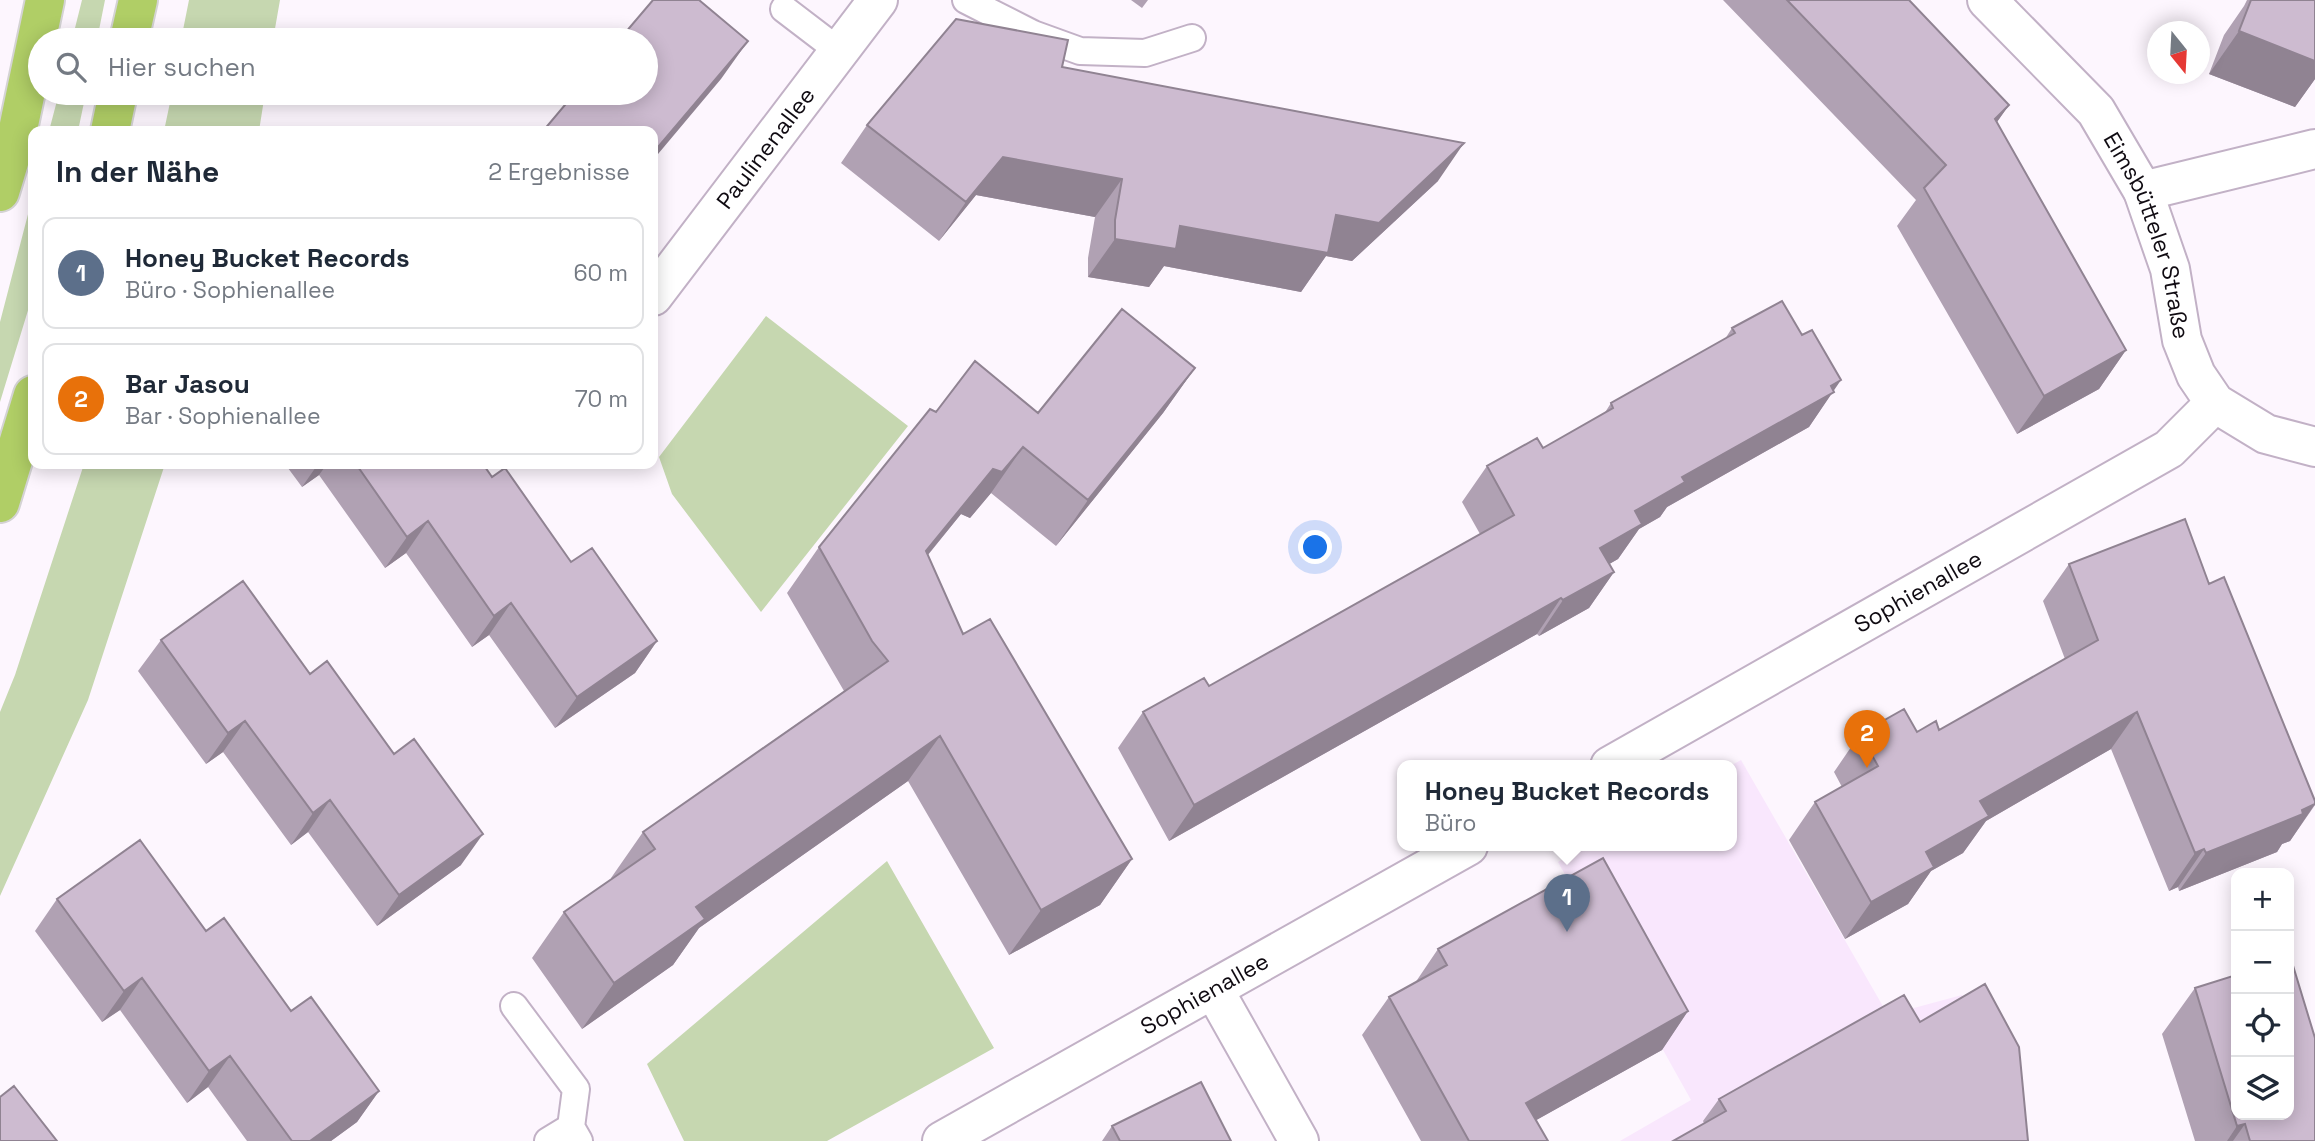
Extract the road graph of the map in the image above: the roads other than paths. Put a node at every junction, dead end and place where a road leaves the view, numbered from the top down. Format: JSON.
{"nodes":[{"id":1,"x":46,"y":0,"type":"edge"},
{"id":2,"x":138,"y":0,"type":"edge"},
{"id":3,"x":878,"y":0,"type":"edge"},
{"id":4,"x":966,"y":0,"type":"edge"},
{"id":5,"x":1987,"y":0,"type":"edge"},
{"id":6,"x":784,"y":9,"type":"dead end"},
{"id":7,"x":40,"y":28,"type":"edge"},
{"id":8,"x":132,"y":28,"type":"edge"},
{"id":9,"x":1192,"y":38,"type":"dead end"},
{"id":10,"x":839,"y":51,"type":"junction"},
{"id":11,"x":28,"y":83,"type":"edge"},
{"id":12,"x":115,"y":105,"type":"edge"},
{"id":13,"x":111,"y":126,"type":"edge"},
{"id":14,"x":2315,"y":149,"type":"edge"},
{"id":15,"x":2143,"y":191,"type":"junction"},
{"id":16,"x":0,"y":192,"type":"edge"},
{"id":17,"x":658,"y":289,"type":"edge"},
{"id":18,"x":2215,"y":402,"type":"junction"},
{"id":19,"x":28,"y":411,"type":"edge"},
{"id":20,"x":2315,"y":447,"type":"edge"},
{"id":21,"x":0,"y":503,"type":"edge"},
{"id":22,"x":1621,"y":760,"type":"edge"},
{"id":23,"x":1459,"y":851,"type":"edge"},
{"id":24,"x":1214,"y":990,"type":"junction"},
{"id":25,"x":514,"y":1006,"type":"dead end"},
{"id":26,"x":575,"y":1134,"type":"edge"},
{"id":27,"x":548,"y":1141,"type":"edge"},
{"id":28,"x":942,"y":1141,"type":"edge"},
{"id":29,"x":1299,"y":1141,"type":"edge"}],
"edges":[{"from":1,"to":7,"type":"main road"},
{"from":2,"to":8,"type":"main road"},
{"from":3,"to":10,"type":"street","name":"Paulinenallee"},
{"from":4,"to":9,"type":"lane"},
{"from":5,"to":15,"type":"street","name":"Eimsbütteler Straße"},
{"from":6,"to":10,"type":"lane"},
{"from":10,"to":17,"type":"street","name":"Paulinenallee"},
{"from":11,"to":16,"type":"main road"},
{"from":12,"to":13,"type":"main road"},
{"from":14,"to":15,"type":"street"},
{"from":15,"to":18,"type":"street","name":"Eimsbütteler Straße"},
{"from":18,"to":20,"type":"street","name":"Eimsbütteler Straße"},
{"from":18,"to":22,"type":"street","name":"Sophienallee"},
{"from":19,"to":21,"type":"main road"},
{"from":23,"to":24,"type":"street","name":"Sophienallee"},
{"from":24,"to":28,"type":"street","name":"Sophienallee"},
{"from":24,"to":29,"type":"street"},
{"from":25,"to":26,"type":"lane"},
{"from":26,"to":27,"type":"lane"}]}
